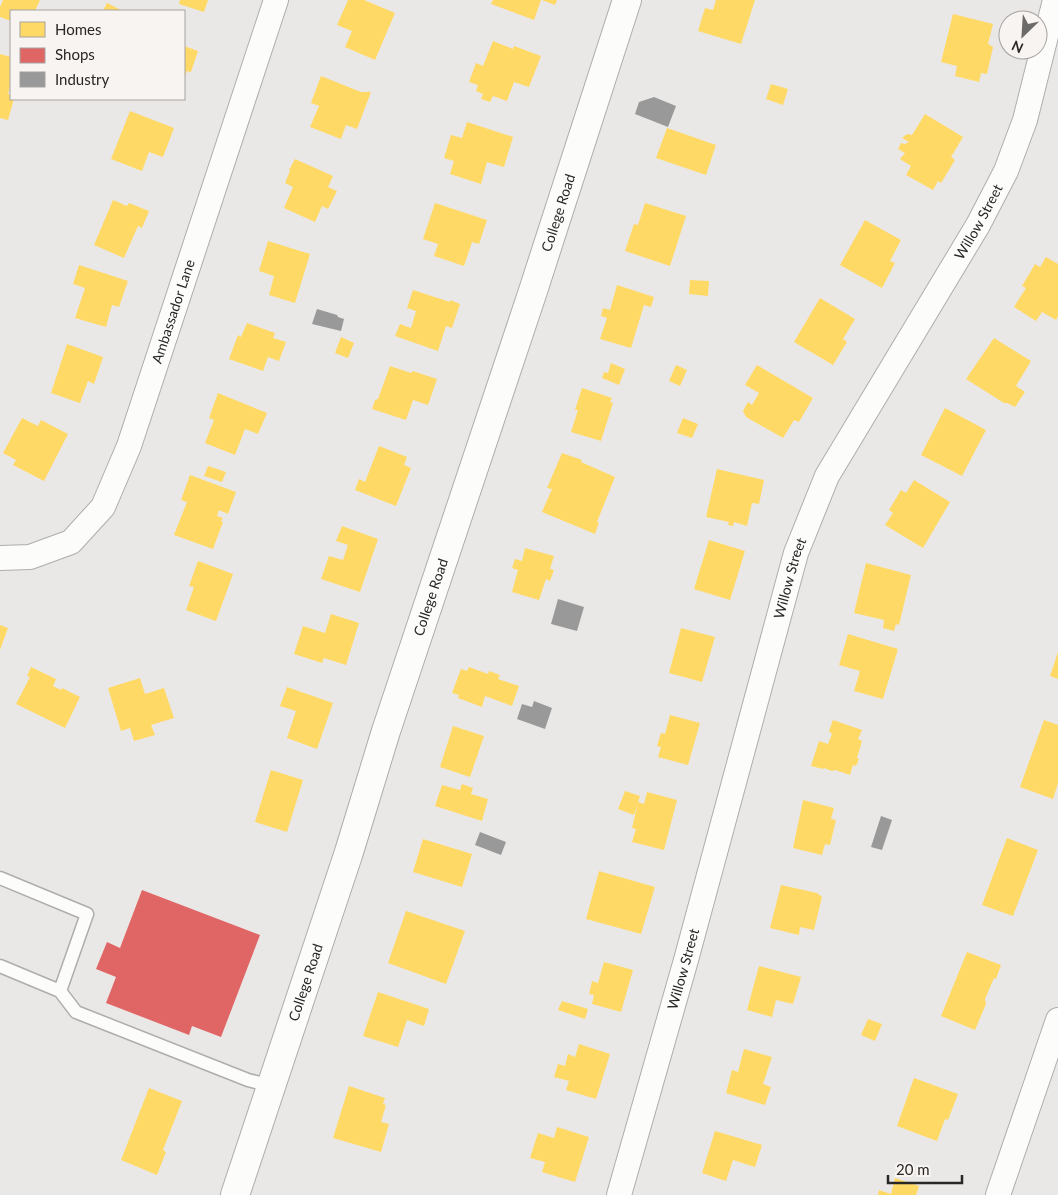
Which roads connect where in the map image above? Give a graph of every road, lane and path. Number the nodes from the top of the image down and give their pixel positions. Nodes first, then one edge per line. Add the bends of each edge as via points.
1 (276, 0) edge
2 (627, 0) edge
3 (1055, 0) edge
4 (0, 558) edge
5 (0, 878) edge
6 (0, 966) edge
7 (60, 990) junction
8 (1058, 1020) edge
9 (271, 1086) junction
10 (1004, 1193) edge
11 (235, 1195) edge
12 (619, 1195) edge

1 - 4 street, Ambassador Lane via 129,446 104,506 71,542 30,557
2 - 9 street, College Road
3 - 12 street, Willow Street via 1025,120 1006,170 978,225 827,476 796,553
5 - 7 lane via 87,914
6 - 7 lane
7 - 9 lane via 76,1012 248,1080
8 - 10 street
9 - 11 street, College Road

